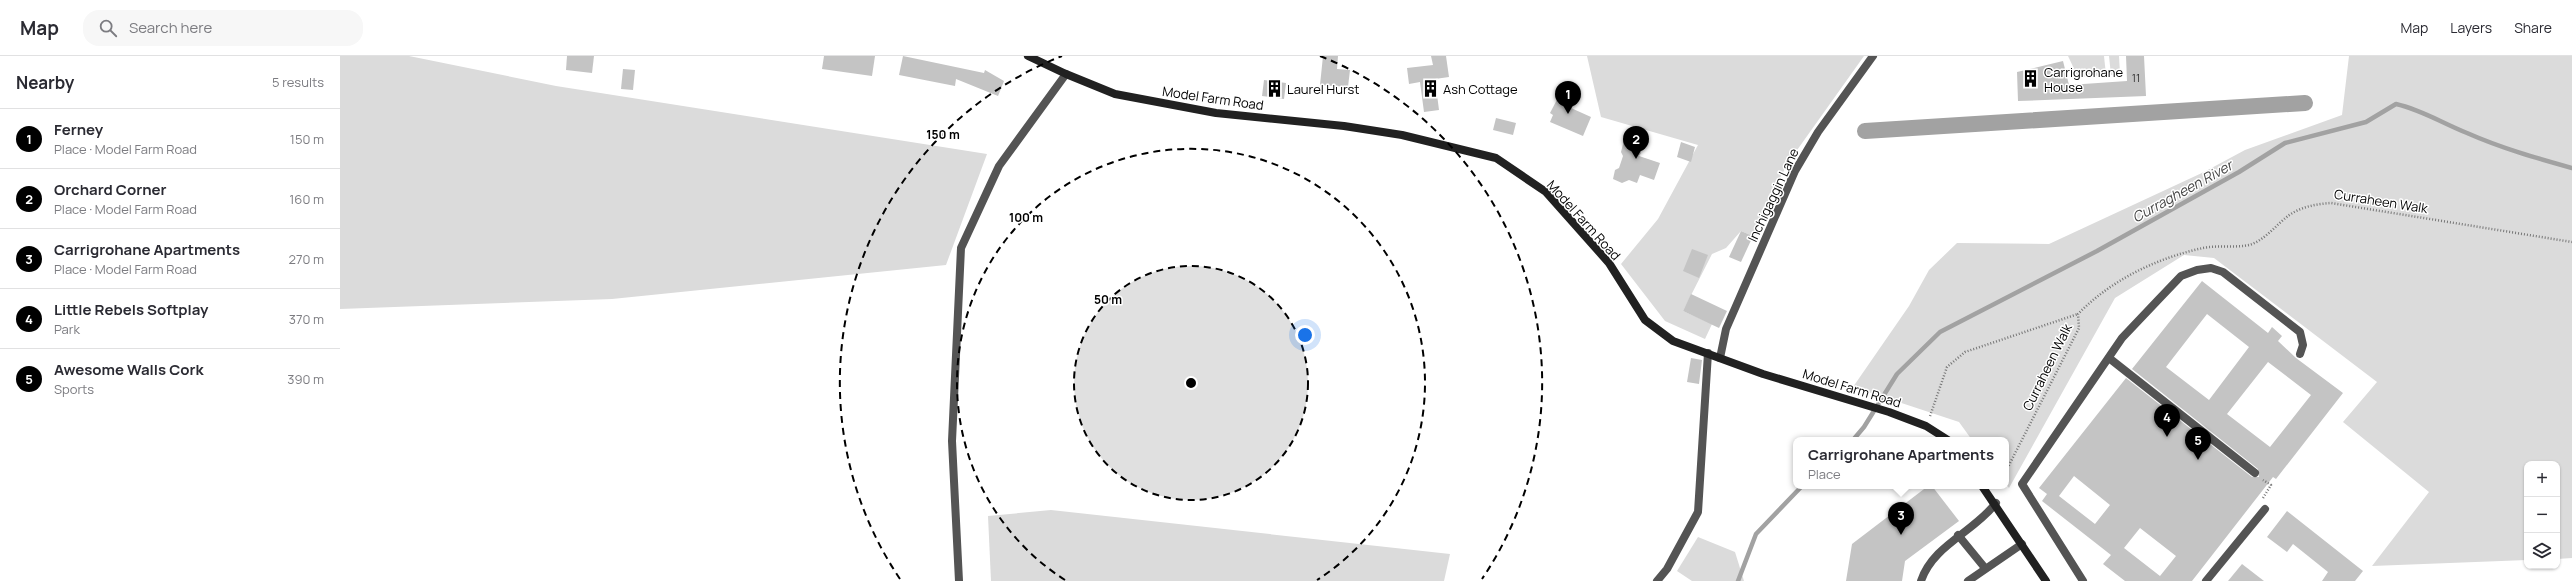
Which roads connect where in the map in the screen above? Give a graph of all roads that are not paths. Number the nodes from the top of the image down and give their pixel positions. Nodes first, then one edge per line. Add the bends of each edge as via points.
1 (1028, 56) edge
2 (1873, 56) edge
3 (1066, 74) junction
4 (1708, 353) junction
5 (2300, 354) dead end
6 (1720, 358) junction
7 (2109, 358) junction
8 (1943, 437) edge
9 (2255, 473) road end
10 (1984, 489) edge
11 (1996, 503) junction
12 (2265, 509) dead end
13 (1958, 535) junction
14 (2022, 544) junction
15 (1985, 568) junction
16 (959, 581) edge
17 (1657, 581) edge
18 (1921, 581) edge
19 (1968, 581) edge
20 (2046, 581) edge
21 (2083, 581) edge
22 (2206, 581) edge

1 - 3 main road, Model Farm Road
2 - 6 street, Inchigaggin Lane via 1818,132 1795,171 1729,323
3 - 4 main road, Model Farm Road via 1115,94 1216,113 1344,126 1402,135 1496,158 1546,192 1609,263 1645,320 1673,341
3 - 16 street via 999,166 961,248 952,441
4 - 6 main road, Model Farm Road
4 - 17 street via 1698,512 1667,569
5 - 7 street via 2303,345 2300,332 2223,272 2211,268 2181,276 2122,338
6 - 8 main road, Model Farm Road via 1763,374 1864,403 1926,426
7 - 9 street
7 - 21 street via 2022,484
10 - 11 main road
11 - 13 street via 1986,517
11 - 14 main road
12 - 22 street
13 - 15 street
13 - 18 street via 1925,568
14 - 15 street
14 - 20 main road
15 - 19 street

